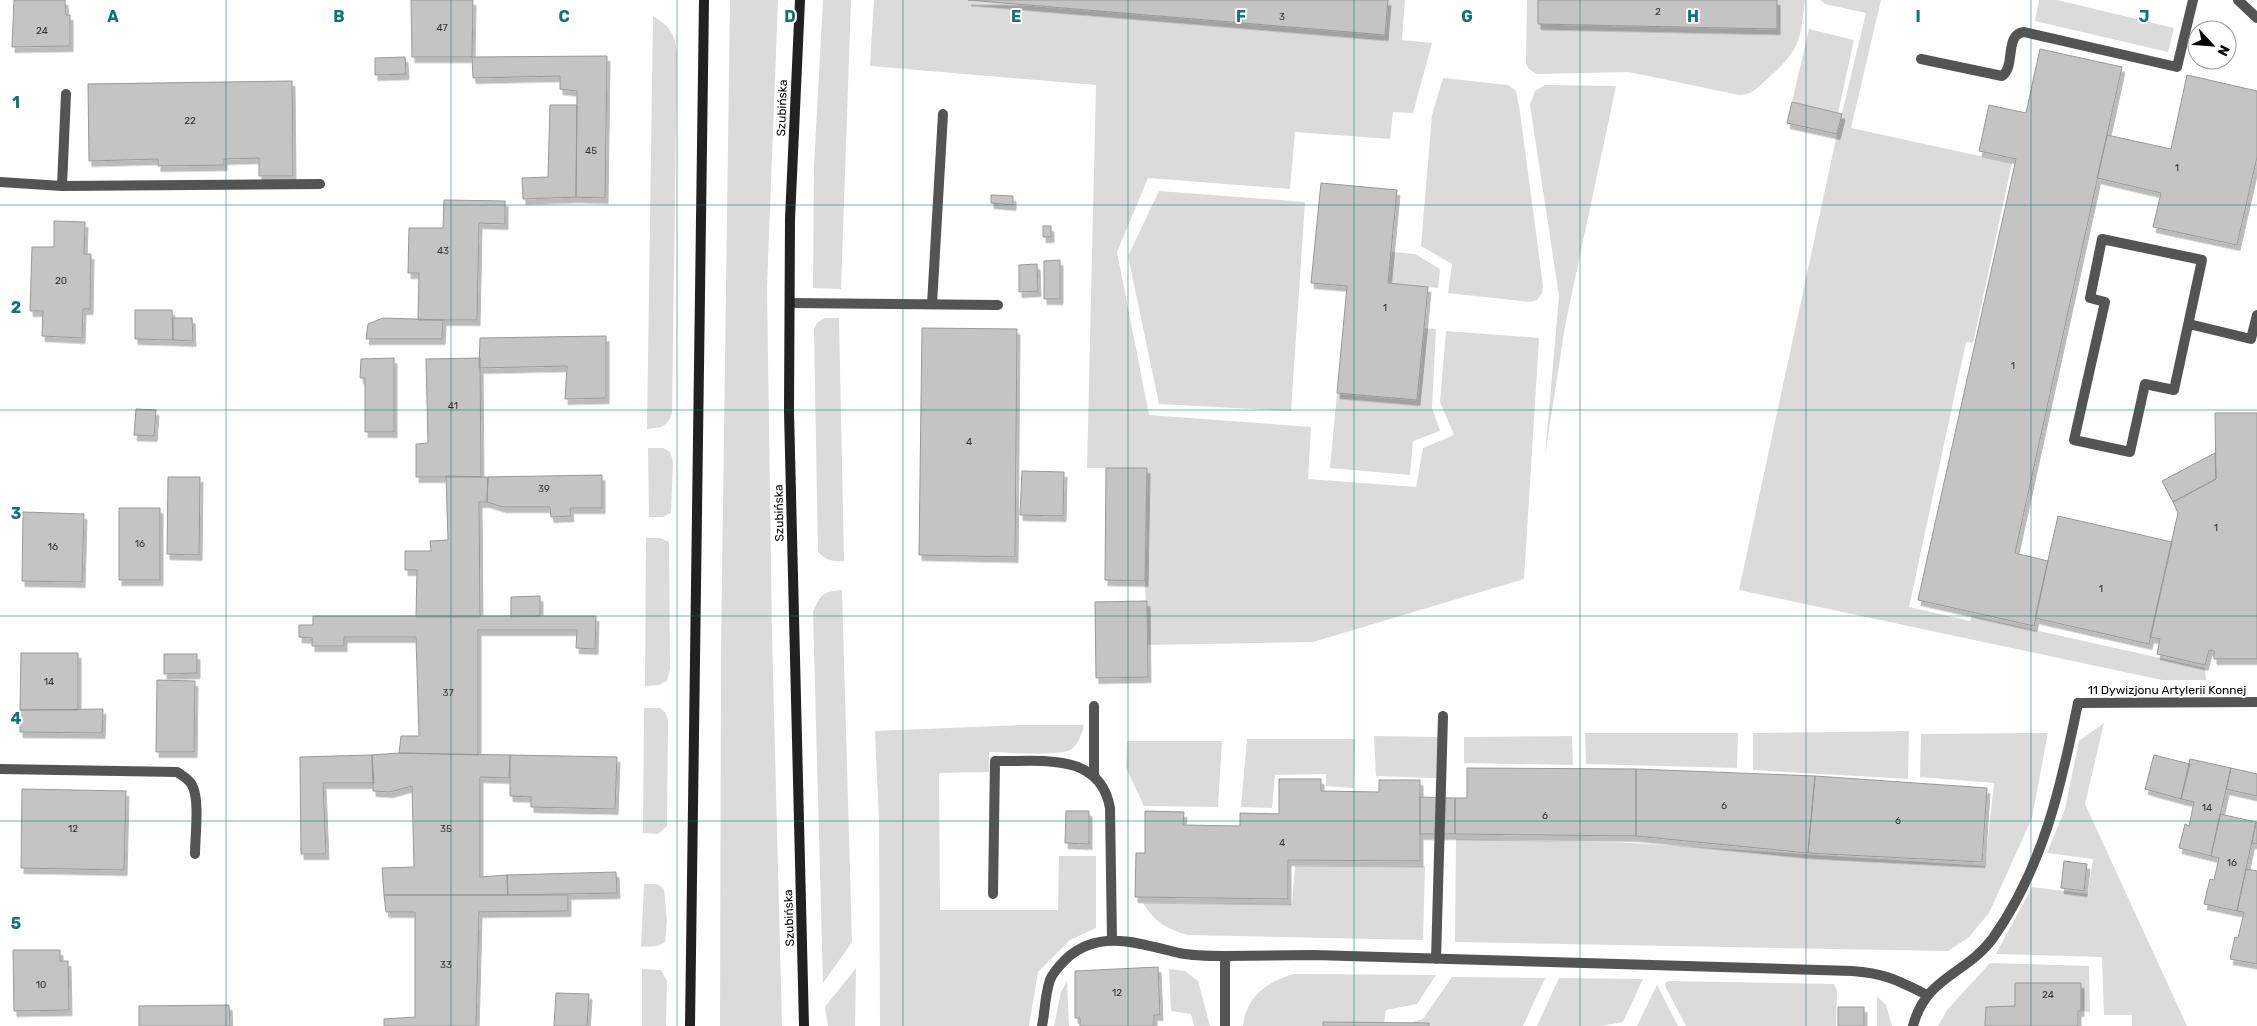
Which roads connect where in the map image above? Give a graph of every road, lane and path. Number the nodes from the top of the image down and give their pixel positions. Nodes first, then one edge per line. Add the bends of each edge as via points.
1 (704, 0) edge
2 (800, 0) edge
3 (2193, 0) edge
4 (2238, 0) edge
5 (2257, 18) edge
6 (1921, 59) dead end
7 (66, 94) dead end
8 (944, 114) dead end
9 (0, 182) edge
10 (320, 184) dead end
11 (62, 186) junction
12 (790, 303) junction
13 (932, 304) junction
14 (998, 305) dead end
15 (2257, 315) edge
16 (2189, 324) junction
17 (2257, 702) edge
18 (1094, 706) dead end
19 (1443, 716) dead end
20 (0, 769) edge
21 (1094, 776) junction
22 (195, 854) dead end
23 (993, 894) dead end
24 (1112, 940) junction
25 (1225, 956) junction
26 (1436, 959) junction
27 (1927, 995) junction
28 (690, 1026) edge
29 (804, 1026) edge
30 (1042, 1026) edge
31 (1225, 1026) edge
32 (1913, 1026) edge

1 - 28 main road
2 - 12 main road, Szubińska via 790,219
3 - 6 street via 2177,67 2024,32 2014,37 2007,71 2002,76
4 - 5 street
7 - 11 street
8 - 13 street
9 - 11 street
10 - 11 street
12 - 13 street
12 - 29 main road, Szubińska via 789,412
13 - 14 street
15 - 16 street via 2252,338
16 - 16 street via 2202,260 2102,239 2090,298 2105,302 2074,440 2130,452 2145,384 2174,390
17 - 27 street, 11 Dywizjonu Artylerii Konnej via 2078,703 2051,819 2023,886 1982,952
18 - 21 street
19 - 26 street
20 - 22 street via 177,772 193,786 196,799
21 - 23 street via 1082,767 1067,763 995,761
21 - 24 street via 1105,788 1110,808
24 - 25 street via 1180,953
24 - 30 street via 1092,943 1073,953 1059,966 1050,980
25 - 26 street
25 - 31 street
26 - 27 street via 1868,972 1888,976
27 - 32 street via 1917,1011

